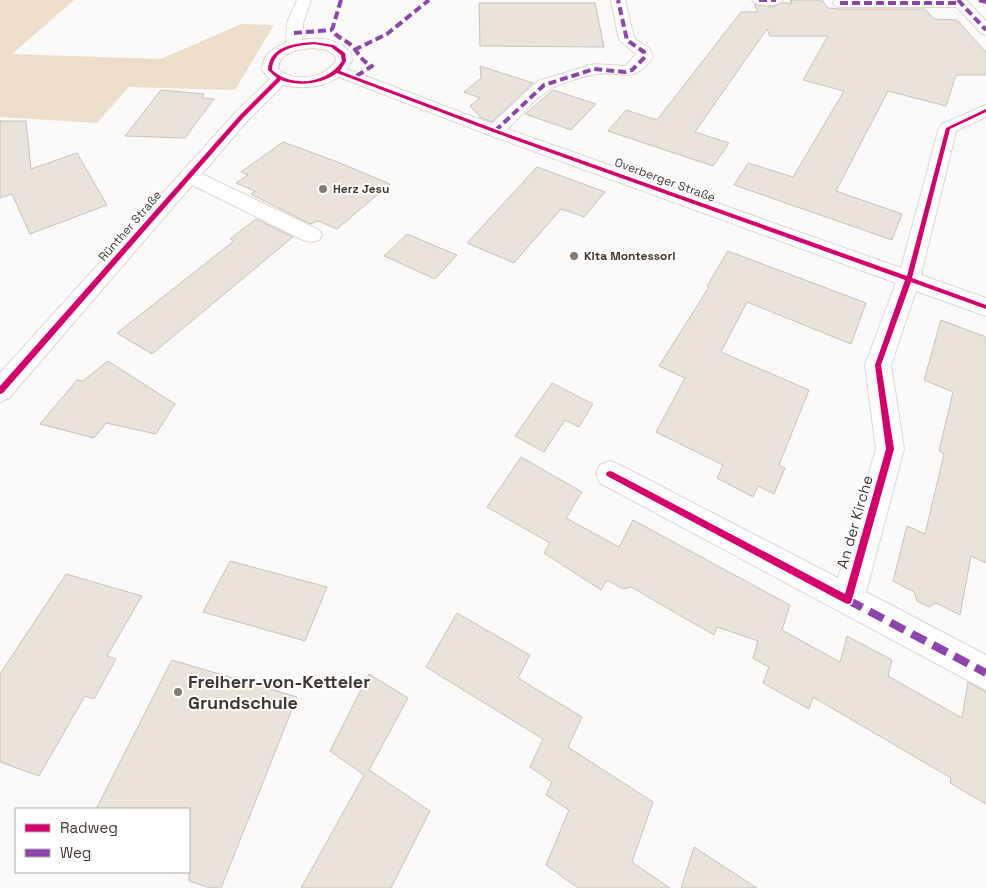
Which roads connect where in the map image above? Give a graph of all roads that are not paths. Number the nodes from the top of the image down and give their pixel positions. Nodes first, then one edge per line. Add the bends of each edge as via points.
1 (304, 0) edge
2 (618, 0) edge
3 (759, 0) edge
4 (776, 0) edge
5 (959, 2) edge
6 (840, 3) dead end
7 (986, 30) edge
8 (294, 46) junction
9 (337, 71) junction
10 (280, 78) junction
11 (986, 110) edge
12 (495, 131) junction
13 (189, 176) junction
14 (311, 234) dead end
15 (909, 280) junction
16 (986, 307) edge
17 (0, 391) edge
18 (610, 474) dead end
19 (848, 600) junction
20 (986, 673) edge

1 - 8 street via 295,23
2 - 12 street via 627,40 644,52 645,57 632,70 625,72 594,69 552,81
3 - 4 street
5 - 6 street
5 - 7 street
8 - 9 street via 314,43 337,48 344,60
8 - 10 street via 278,53 269,63 270,70
9 - 10 street via 310,81
9 - 12 street, Overberger Straße
10 - 13 street, Rünther Straße
11 - 15 street, An der Kirche via 948,128
12 - 15 street, Overberger Straße
13 - 14 street
13 - 17 street, Rünther Straße
15 - 16 street, Overberger Straße
15 - 19 street, An der Kirche via 878,365 890,450
18 - 19 street
19 - 20 street

